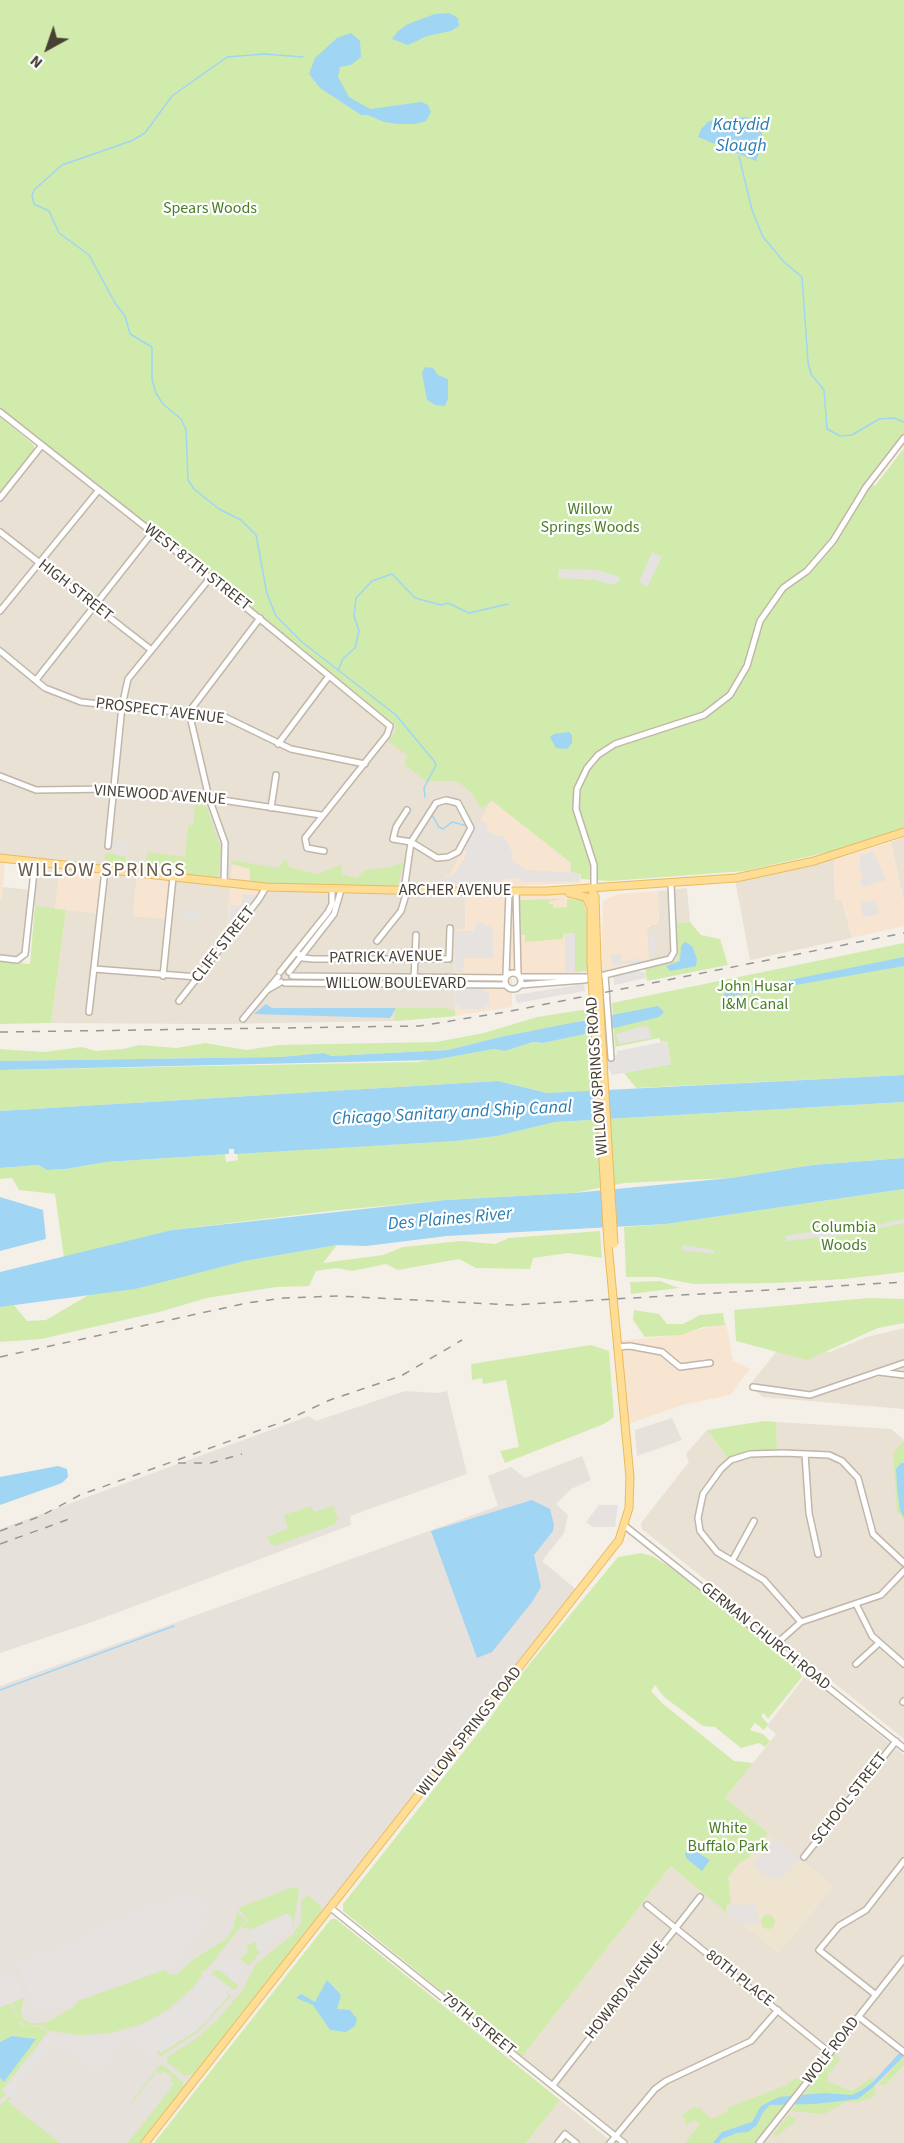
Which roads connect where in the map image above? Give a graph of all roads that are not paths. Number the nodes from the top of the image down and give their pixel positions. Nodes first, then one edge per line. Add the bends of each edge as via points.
1 (0, 412) edge
2 (904, 438) edge
3 (42, 445) junction
4 (98, 491) junction
5 (0, 498) edge
6 (0, 532) edge
7 (152, 533) junction
8 (39, 563) junction
9 (210, 578) junction
10 (95, 608) junction
11 (0, 611) edge
12 (260, 618) junction
13 (150, 650) junction
14 (0, 651) edge
15 (329, 676) junction
16 (36, 680) junction
17 (122, 706) junction
18 (189, 712) junction
19 (278, 744) junction
20 (365, 764) junction
21 (276, 775) dead end
22 (0, 776) edge
23 (113, 789) junction
24 (209, 798) junction
25 (271, 807) junction
26 (407, 810) dead end
27 (321, 815) junction
28 (904, 832) edge
29 (411, 842) junction
30 (108, 846) dead end
31 (324, 851) dead end
32 (0, 858) edge
33 (35, 862) junction
34 (105, 870) junction
35 (173, 877) junction
36 (224, 882) junction
37 (671, 884) junction
38 (266, 887) junction
39 (594, 888) junction
40 (332, 890) junction
41 (340, 890) junction
42 (559, 890) junction
43 (406, 891) junction
44 (513, 892) junction
45 (591, 908) junction
46 (518, 915) junction
47 (507, 916) junction
48 (450, 928) dead end
49 (416, 935) dead end
50 (377, 941) dead end
51 (298, 954) junction
52 (0, 958) edge
53 (415, 958) junction
54 (506, 960) junction
55 (518, 961) junction
56 (594, 962) junction
57 (94, 969) junction
58 (291, 974) junction
59 (605, 975) junction
60 (163, 976) junction
61 (506, 976) junction
62 (519, 976) junction
63 (198, 977) junction
64 (590, 977) junction
65 (281, 979) junction
66 (415, 981) junction
67 (506, 985) junction
68 (520, 985) junction
69 (178, 1001) dead end
70 (89, 1012) dead end
71 (243, 1019) dead end
72 (611, 1058) dead end
73 (617, 1347) junction
74 (710, 1363) dead end
75 (904, 1363) edge
76 (874, 1372) junction
77 (904, 1375) edge
78 (753, 1388) dead end
79 (804, 1454) junction
80 (754, 1521) dead end
81 (625, 1526) junction
82 (818, 1554) dead end
83 (732, 1561) junction
84 (904, 1563) edge
85 (904, 1571) edge
86 (856, 1604) junction
87 (801, 1622) junction
88 (879, 1643) junction
89 (775, 1645) junction
90 (903, 1663) edge
91 (856, 1665) dead end
92 (896, 1741) junction
93 (904, 1748) edge
94 (804, 1857) dead end
95 (904, 1861) edge
96 (700, 1897) dead end
97 (646, 1905) dead end
98 (332, 1909) junction
99 (675, 1929) junction
100 (904, 1959) edge
101 (876, 1995) junction
102 (778, 2010) junction
103 (859, 2017) junction
104 (904, 2052) edge
105 (830, 2053) junction
106 (553, 2085) junction
107 (616, 2137) junction
108 (145, 2143) edge
109 (558, 2143) edge
110 (576, 2143) edge
111 (610, 2143) edge
112 (624, 2143) edge
113 (759, 2143) edge

1 - 3 street, WEST 87TH STREET
2 - 39 street, WILLOW SPRINGS ROAD via 866,487 833,541 807,571 783,588 760,621 747,666 730,695 704,715 615,744 587,768 577,789 576,808 594,866
3 - 4 street, WEST 87TH STREET
3 - 5 street
4 - 7 street, WEST 87TH STREET
4 - 8 street
6 - 8 street, HIGH STREET
7 - 9 street, WEST 87TH STREET
7 - 10 street
8 - 10 street, HIGH STREET
8 - 11 street
9 - 12 street, WEST 87TH STREET
9 - 13 street
10 - 13 street, HIGH STREET
10 - 16 street
12 - 15 street, WEST 87TH STREET
12 - 18 street
13 - 17 street via 128,679
14 - 16 street, PROSPECT AVENUE
15 - 19 street
15 - 20 street, WEST 87TH STREET via 390,728
16 - 17 street, PROSPECT AVENUE via 55,693 81,702
17 - 18 street, PROSPECT AVENUE
17 - 23 street
18 - 19 street, PROSPECT AVENUE via 225,717
18 - 24 street
19 - 20 street, PROSPECT AVENUE
20 - 27 street
21 - 25 street
22 - 23 street, VINEWOOD AVENUE via 46,791
23 - 24 street, VINEWOOD AVENUE
23 - 30 street
24 - 25 street, VINEWOOD AVENUE
24 - 36 street via 225,843
25 - 27 street, VINEWOOD AVENUE
26 - 29 street via 393,837
27 - 31 street via 304,842 310,850
28 - 37 main road, ARCHER AVENUE via 781,868 736,878
29 - 29 street via 440,801 458,803 471,824 463,845 448,858 432,856
29 - 43 street
32 - 33 main road, ARCHER AVENUE
33 - 34 main road, ARCHER AVENUE
33 - 52 street via 25,951 22,958
34 - 35 main road, ARCHER AVENUE
34 - 57 street
35 - 36 main road, ARCHER AVENUE
35 - 60 street
36 - 38 main road, ARCHER AVENUE
37 - 39 main road, ARCHER AVENUE
37 - 59 street via 672,957
38 - 40 main road, ARCHER AVENUE
38 - 63 street, CLIFF STREET
39 - 42 main road, ARCHER AVENUE
39 - 45 main road, WILLOW SPRINGS ROAD
39 - 56 main road, WILLOW SPRINGS ROAD
40 - 41 main road, ARCHER AVENUE
40 - 51 street via 331,908
41 - 43 main road, ARCHER AVENUE
41 - 51 street via 334,914
42 - 44 main road, ARCHER AVENUE
42 - 45 main road via 586,897
43 - 44 main road, ARCHER AVENUE
43 - 50 street via 403,907
44 - 46 street
44 - 47 street
45 - 56 main road, WILLOW SPRINGS ROAD
46 - 47 street
46 - 55 street
47 - 54 street
48 - 53 street, PATRICK AVENUE via 450,959
49 - 53 street
51 - 53 street, PATRICK AVENUE via 313,959
51 - 58 street
51 - 65 street
53 - 66 street
54 - 55 street
54 - 61 street
55 - 62 street
56 - 73 main road, WILLOW SPRINGS ROAD, bridge
57 - 60 street
57 - 70 street
58 - 65 street, WILLOW BOULEVARD
58 - 65 street
58 - 66 street, WILLOW BOULEVARD
59 - 64 street
59 - 72 street
60 - 63 street
61 - 62 street via 513,972
61 - 66 street, WILLOW BOULEVARD
61 - 67 street
62 - 64 street
62 - 68 street
63 - 69 street, CLIFF STREET
64 - 68 street
65 - 66 street, WILLOW BOULEVARD
65 - 71 street
66 - 67 street, WILLOW BOULEVARD
67 - 68 street via 513,989
73 - 74 street via 662,1353 680,1367
73 - 81 main road, WILLOW SPRINGS ROAD via 630,1477
75 - 76 street
76 - 77 street
76 - 78 street via 810,1395
79 - 82 street via 809,1513
79 - 83 street via 738,1457 721,1469 705,1490 698,1509 700,1531 713,1548
79 - 84 street via 829,1455 849,1466 862,1487 873,1534
80 - 83 street
81 - 89 street, GERMAN CHURCH ROAD
81 - 98 main road, WILLOW SPRINGS ROAD via 604,1562
83 - 87 street via 764,1580
85 - 86 street via 885,1592
86 - 87 street
86 - 88 street via 863,1623
87 - 89 street
88 - 90 street
88 - 91 street
89 - 92 street, GERMAN CHURCH ROAD
92 - 93 street, GERMAN CHURCH ROAD
92 - 94 street, SCHOOL STREET
95 - 101 street via 866,1910 844,1922 819,1950
96 - 99 street, HOWARD AVENUE
97 - 99 street, 80TH PLACE
98 - 106 street, 79TH STREET
98 - 108 main road, WILLOW SPRINGS ROAD
99 - 102 street, 80TH PLACE
99 - 106 street, HOWARD AVENUE
100 - 101 street, WOLF ROAD
101 - 103 street, WOLF ROAD
102 - 105 street, 80TH PLACE
102 - 107 street via 751,2041 655,2089
103 - 104 street
103 - 105 street, WOLF ROAD
105 - 113 street, WOLF ROAD
106 - 107 street, 79TH STREET
107 - 111 street
107 - 112 street, 79TH STREET
109 - 110 street via 565,2134

